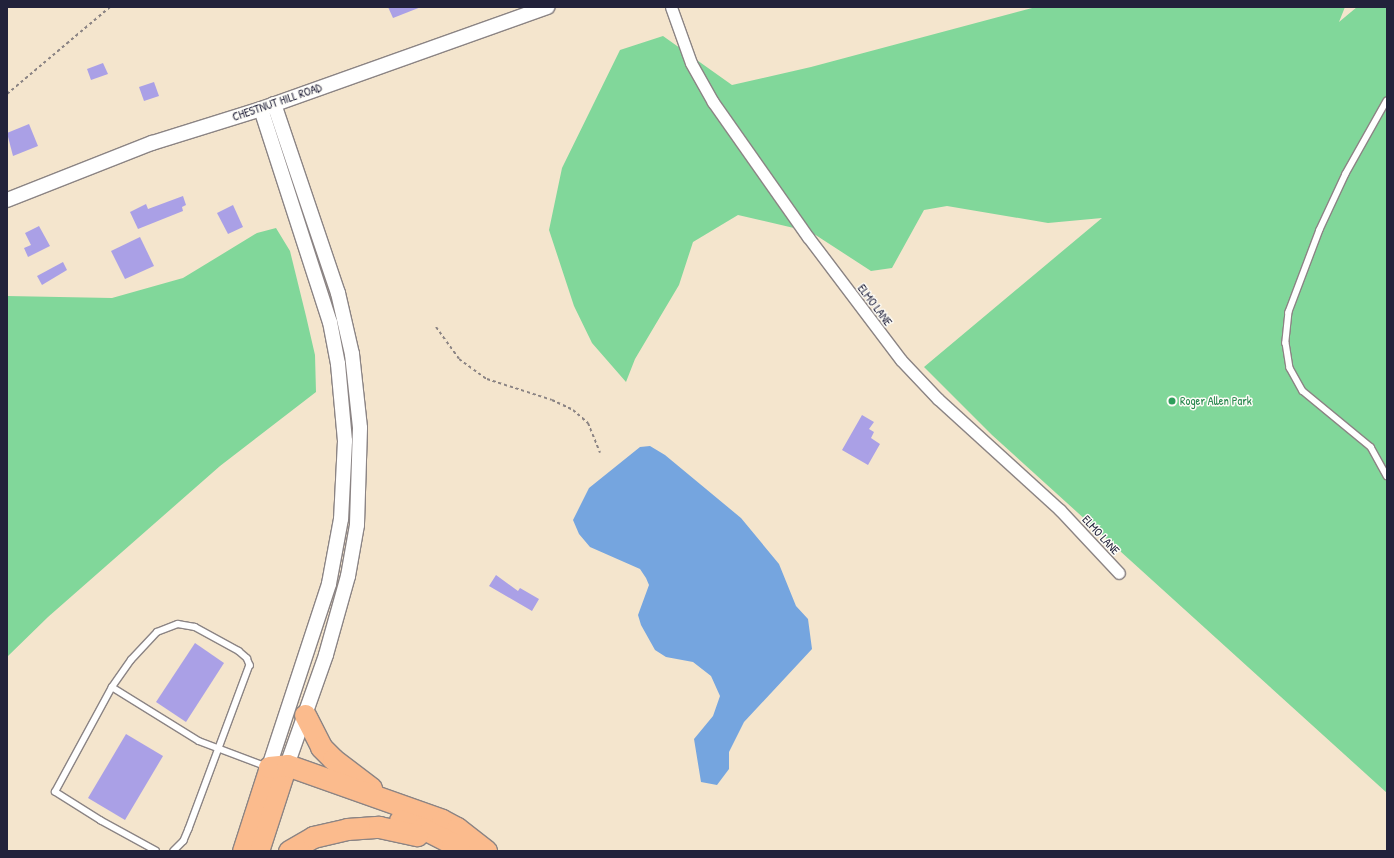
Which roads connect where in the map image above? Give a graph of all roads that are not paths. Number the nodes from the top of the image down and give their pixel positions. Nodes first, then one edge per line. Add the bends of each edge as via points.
1 (547, 7) edge
2 (671, 7) edge
3 (1387, 101) edge
4 (274, 104) junction
5 (261, 109) junction
6 (7, 200) edge
7 (1387, 476) edge
8 (1119, 573) dead end
9 (112, 687) junction
10 (305, 714) junction
11 (218, 749) junction
12 (280, 770) junction
13 (410, 809) junction
14 (156, 851) edge
15 (174, 851) edge
16 (242, 851) edge
17 (259, 851) edge
18 (289, 851) edge
19 (453, 851) edge
20 (460, 851) edge
21 (486, 851) edge

1 - 4 street, CHESTNUT HILL ROAD
2 - 8 street, ELMO LANE via 690,63 713,102 808,237 901,360 944,404 1060,510
3 - 7 lane via 1346,174 1320,230 1289,312 1286,343 1290,368 1303,391 1312,401 1364,440 1379,459
4 - 5 street, CHESTNUT HILL ROAD
4 - 10 street via 338,293 352,354 360,428 358,512 351,564 337,619
5 - 6 street, CHESTNUT HILL ROAD via 152,143
5 - 12 street via 330,322 338,364 344,441 341,519 329,584
9 - 11 lane via 185,734
9 - 11 lane via 130,660 157,632 167,627 178,624 195,627 239,651 250,665
9 - 14 lane via 55,792
10 - 12 street
10 - 13 highway via 314,735 333,759 376,791
11 - 12 lane
11 - 15 lane via 184,841
12 - 13 highway
12 - 16 highway
12 - 17 highway
12 - 20 highway via 422,828 452,843
13 - 21 highway via 457,828
18 - 19 highway via 330,832 373,827 416,835

